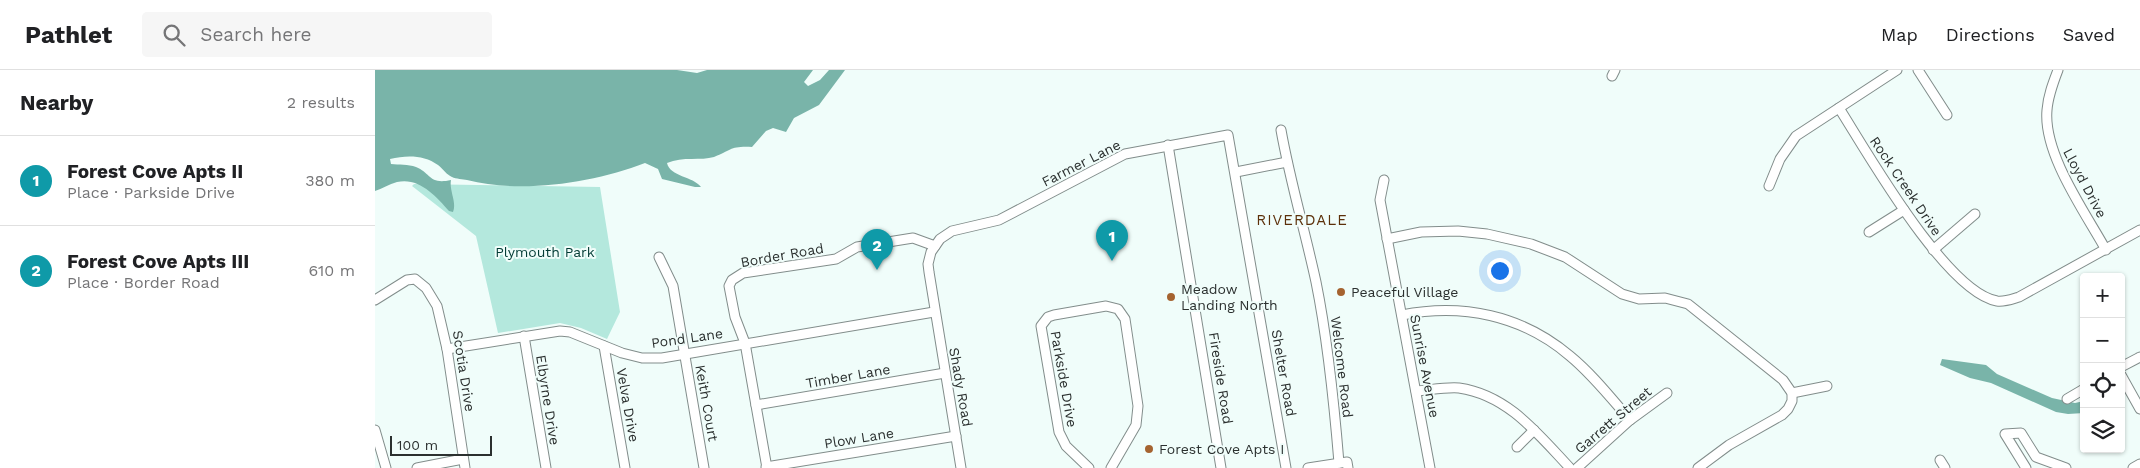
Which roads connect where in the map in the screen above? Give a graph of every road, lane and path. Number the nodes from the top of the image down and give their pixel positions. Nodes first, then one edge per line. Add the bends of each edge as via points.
1 (1897, 70) edge
2 (1918, 70) edge
3 (2058, 70) edge
4 (1839, 108) junction
5 (1947, 115) dead end
6 (1281, 130) dead end
7 (1228, 134) joint
8 (1168, 145) junction
9 (1287, 162) junction
10 (1236, 172) junction
11 (1384, 180) dead end
12 (1769, 186) dead end
13 (1904, 210) junction
14 (1975, 214) dead end
15 (2140, 230) edge
16 (1869, 232) dead end
17 (1387, 239) junction
18 (935, 246) junction
19 (1933, 250) junction
20 (2106, 250) junction
21 (659, 257) dead end
22 (375, 300) edge
23 (934, 312) junction
24 (1401, 315) junction
25 (524, 336) junction
26 (745, 343) junction
27 (604, 346) junction
28 (447, 350) junction
29 (685, 354) junction
30 (2140, 357) edge
31 (2125, 365) edge
32 (945, 373) junction
33 (2125, 382) edge
34 (1827, 386) dead end
35 (1417, 391) junction
36 (2080, 391) edge
37 (1667, 393) dead end
38 (1792, 393) junction
39 (2067, 399) dead end
40 (756, 405) junction
41 (2140, 409) edge
42 (1630, 420) junction
43 (375, 430) edge
44 (1534, 430) junction
45 (956, 436) junction
46 (1517, 447) dead end
47 (1339, 462) junction
48 (464, 463) edge
49 (2140, 464) edge
50 (766, 467) edge
51 (386, 468) edge
52 (417, 468) edge
53 (546, 468) edge
54 (625, 468) edge
55 (704, 468) edge
56 (961, 468) edge
57 (1089, 468) edge
58 (1111, 468) edge
59 (1221, 468) edge
60 (1286, 468) edge
61 (1308, 468) edge
62 (1349, 468) edge
63 (1430, 468) edge
64 (1570, 468) edge
65 (1577, 468) edge
66 (1698, 468) edge
67 (2026, 468) edge
68 (2067, 468) edge
69 (2133, 468) edge

1 - 4 street
2 - 5 street
3 - 20 street, Lloyd Drive via 2049,93 2047,112 2051,149
4 - 12 street via 1796,136 1780,158
4 - 13 street, Rock Creek Drive
6 - 9 street, Welcome Road
7 - 8 street, Farmer Lane
7 - 10 street, Shelter Road
8 - 18 street, Farmer Lane via 1125,154 999,220 952,231 939,239
8 - 59 street, Fireside Road
9 - 10 street
9 - 47 street, Welcome Road via 1327,340
10 - 60 street, Shelter Road
11 - 17 street, Sunrise Avenue via 1380,200
13 - 16 street
13 - 19 street, Rock Creek Drive
14 - 19 street
15 - 20 street, Rock Creek Drive
17 - 24 street, Sunrise Avenue
17 - 38 street via 1421,232 1458,230 1515,239 1547,249 1622,294 1688,304 1783,380
18 - 23 street, Shady Road via 928,264
18 - 26 street, Border Road via 913,238 857,247 837,259 737,275 729,286 735,317
19 - 20 street, Rock Creek Drive via 1970,286 1997,301 2019,297
21 - 29 street, Keith Court via 673,286
22 - 28 street, Scotia Drive via 407,280 422,284 440,314
23 - 26 street, Pond Lane
23 - 32 street, Shady Road
24 - 35 street, Sunrise Avenue
24 - 42 street via 1436,310 1472,311 1524,326 1570,356
25 - 27 street, Pond Lane via 570,332
25 - 28 street, Pond Lane
25 - 53 street, Elbyrne Drive
26 - 29 street, Pond Lane
26 - 40 street, Border Road
27 - 29 street, Pond Lane via 642,358
27 - 54 street, Velva Drive
28 - 48 street, Scotia Drive
29 - 55 street, Keith Court
30 - 31 street
32 - 40 street, Timber Lane
32 - 45 street, Shady Road
33 - 41 street
34 - 38 street
35 - 44 street via 1458,388 1486,396 1509,408
35 - 63 street, Sunrise Avenue
36 - 39 street
37 - 42 street, Garrett Street
38 - 66 street via 1792,401 1782,415
40 - 50 street, Border Road
42 - 65 street, Garrett Street
43 - 51 street
44 - 46 street
44 - 64 street
45 - 50 street, Plow Lane
45 - 56 street, Shady Road
47 - 61 street
47 - 62 street via 1347,462
48 - 52 street
49 - 69 street
57 - 58 street, Parkside Drive via 1065,446 1059,432 1041,326 1054,314 1106,306 1118,309 1125,319 1138,406 1136,425
67 - 68 street via 2005,434 2021,433 2036,457

